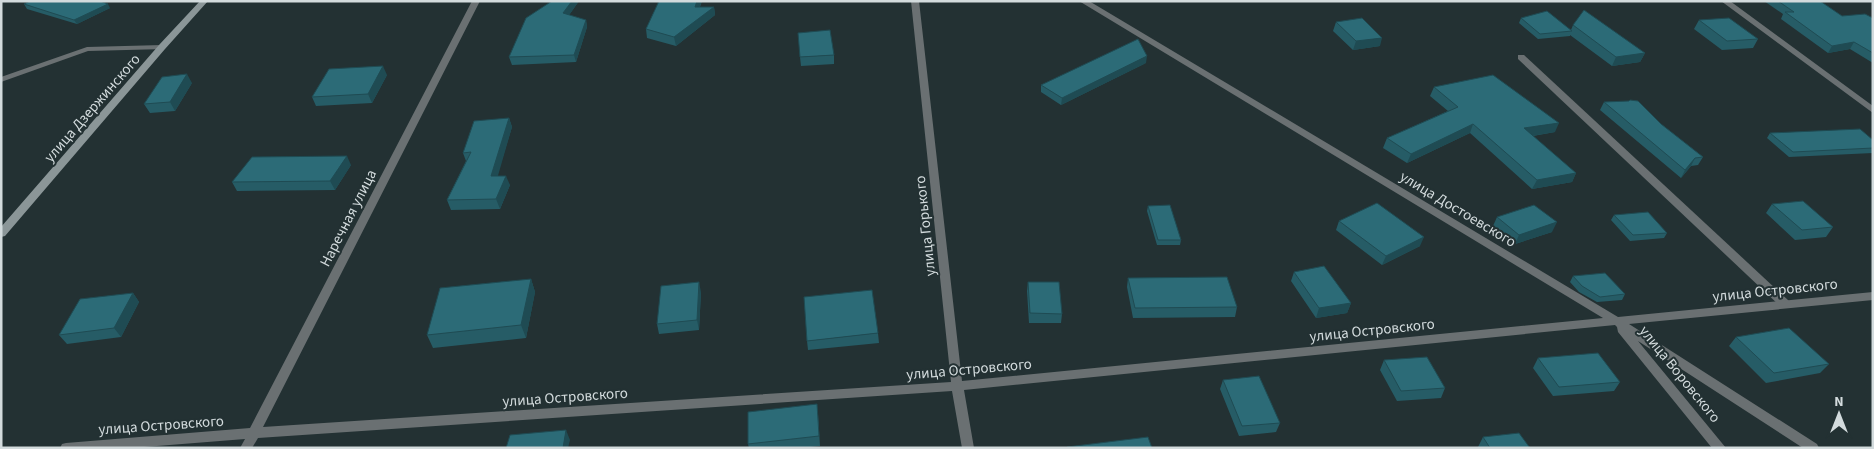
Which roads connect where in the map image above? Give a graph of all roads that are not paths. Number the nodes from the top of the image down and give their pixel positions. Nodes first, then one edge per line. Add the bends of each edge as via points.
1 (204, 1) edge
2 (476, 1) edge
3 (914, 1) edge
4 (1083, 1) edge
5 (1725, 1) edge
6 (162, 47) junction
7 (1521, 58) dead end
8 (1, 80) edge
9 (1873, 110) edge
10 (1, 234) edge
11 (1873, 296) edge
12 (1785, 304) junction
13 (1616, 321) junction
14 (957, 386) junction
15 (253, 433) junction
16 (66, 448) edge
17 (246, 448) edge
18 (968, 448) edge
19 (1720, 448) edge
20 (1813, 448) edge

1 - 6 street, улица Дзержинского
2 - 15 street, Наречная улица
3 - 14 street, улица Горького
4 - 13 street, улица Достоевского
5 - 9 street
6 - 8 street via 87,49
6 - 10 street, улица Дзержинского
7 - 12 street
11 - 12 street, улица Островского
12 - 13 street, улица Островского
13 - 14 street, улица Островского
13 - 19 street, улица Воровского
13 - 20 street, улица Достоевского
14 - 15 street, улица Островского
14 - 18 street, улица Горького
15 - 16 street, улица Островского
15 - 17 street, Наречная улица

